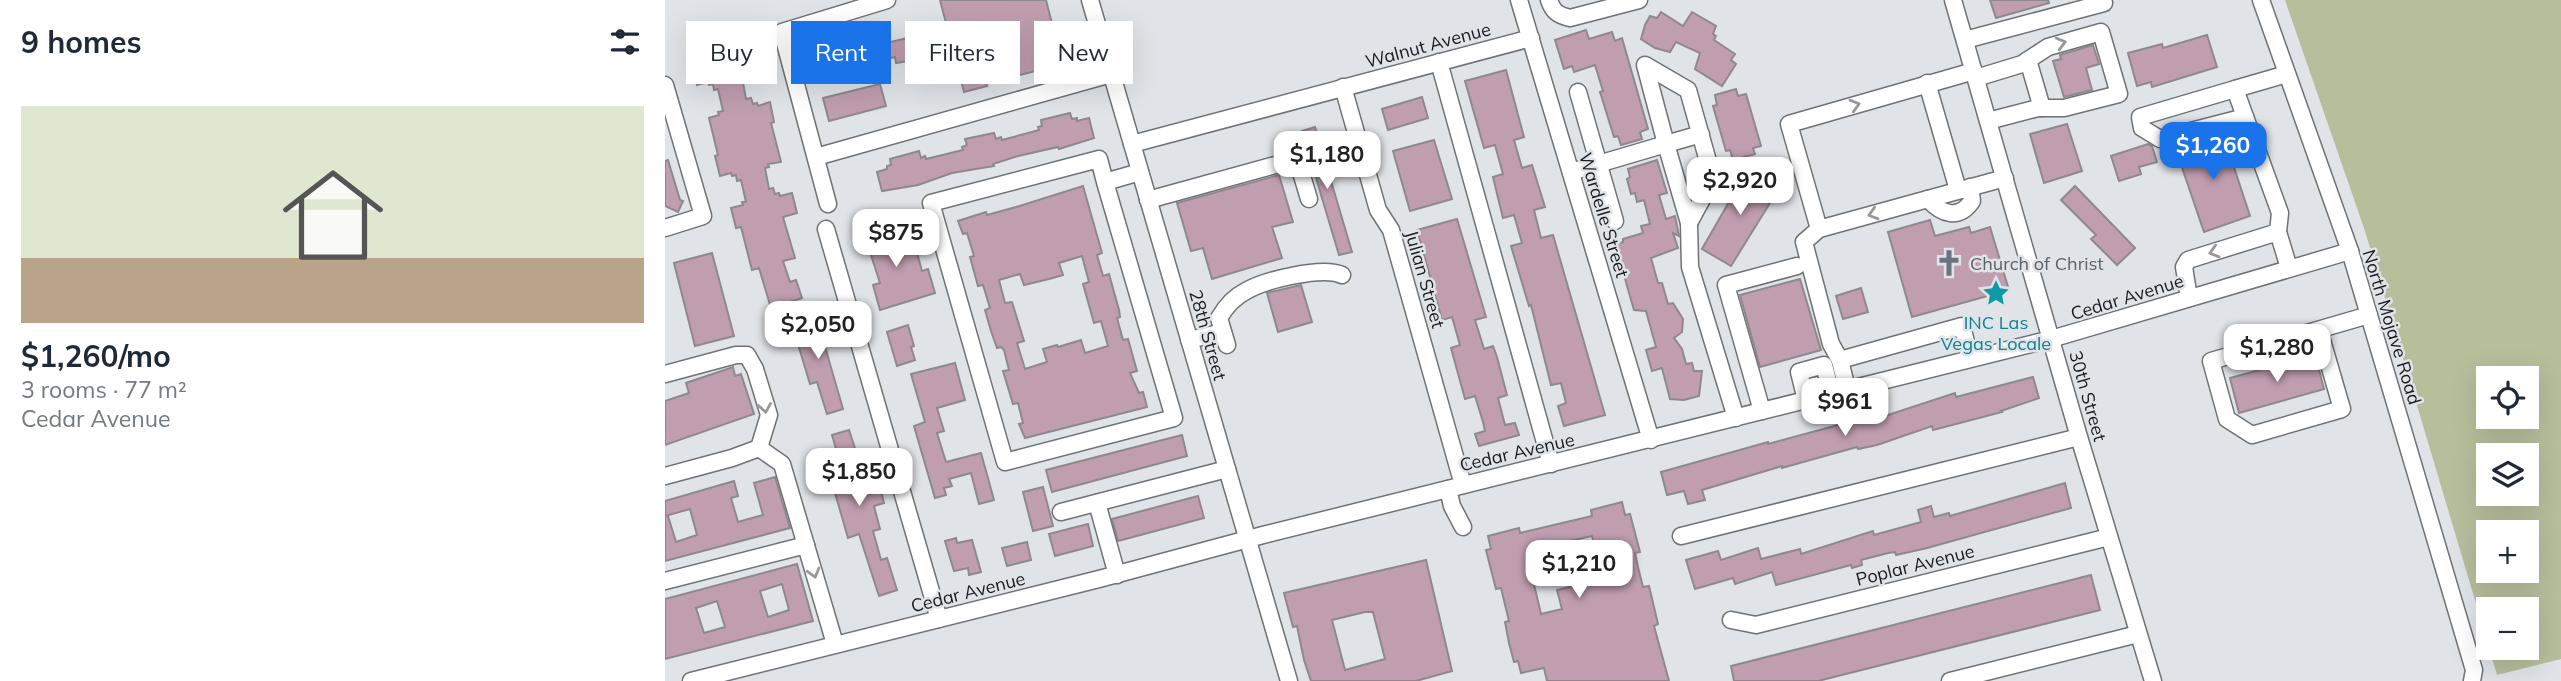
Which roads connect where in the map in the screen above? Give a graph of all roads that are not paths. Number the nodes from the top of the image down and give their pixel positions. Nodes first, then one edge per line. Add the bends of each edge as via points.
1 (887, 0) edge
2 (1090, 0) edge
3 (1519, 0) edge
4 (1549, 0) edge
5 (1639, 0) edge
6 (1954, 0) edge
7 (2261, 0) edge
8 (2103, 3) dead end
9 (1096, 21) edge
10 (1531, 38) junction
11 (1965, 40) junction
12 (2028, 60) junction
13 (1439, 62) junction
14 (2287, 74) junction
15 (1975, 75) junction
16 (1927, 83) junction
17 (1079, 84) edge
18 (1114, 84) edge
19 (665, 85) edge
20 (1343, 88) junction
21 (2235, 89) junction
22 (1578, 92) dead end
23 (2042, 108) junction
24 (2245, 117) junction
25 (1989, 121) junction
26 (1700, 134) junction
27 (1132, 144) junction
28 (1666, 144) junction
29 (816, 157) junction
30 (1598, 163) junction
31 (1140, 172) junction
32 (1571, 172) junction
33 (2005, 178) junction
34 (1105, 182) junction
35 (1964, 189) junction
36 (1309, 199) dead end
37 (1148, 200) junction
38 (828, 204) dead end
39 (1615, 221) dead end
40 (1689, 223) junction
41 (665, 228) edge
42 (826, 229) dead end
43 (1819, 229) junction
44 (2278, 232) junction
45 (2350, 251) junction
46 (1797, 266) dead end
47 (2289, 268) junction
48 (1342, 275) dead end
49 (2189, 298) junction
50 (2369, 315) junction
51 (2319, 330) junction
52 (2051, 339) junction
53 (1189, 340) junction
54 (1970, 358) junction
55 (1840, 360) junction
56 (665, 373) edge
57 (1839, 391) junction
58 (1806, 400) junction
59 (1762, 411) junction
60 (1736, 418) junction
61 (2079, 437) junction
62 (1651, 440) junction
63 (759, 448) junction
64 (1551, 464) junction
65 (1227, 469) junction
66 (665, 476) edge
67 (1455, 487) junction
68 (1097, 503) junction
69 (1061, 512) dead end
70 (1463, 527) dead end
71 (1681, 536) dead end
72 (2109, 537) junction
73 (1247, 539) junction
74 (806, 545) junction
75 (1117, 575) junction
76 (665, 581) edge
77 (939, 619) junction
78 (1731, 620) dead end
79 (2138, 634) junction
80 (835, 644) junction
81 (2477, 677) edge
82 (691, 681) edge
83 (1289, 681) edge
84 (1950, 681) edge
85 (2153, 681) edge

1 - 29 street via 782,32
2 - 9 street, 28th Street
3 - 10 street, Wardelle Street
4 - 5 street via 1552,9 1570,18
6 - 11 street, 30th Street
7 - 14 street, North Mojave Road
8 - 11 street
10 - 13 street, Walnut Avenue
10 - 32 street, Wardelle Street
11 - 15 street, 30th Street
12 - 15 street
12 - 23 street
12 -> 23 street via 2048,47 2101,32 2119,94 2064,108
13 - 20 street, Walnut Avenue
13 - 64 street
14 - 21 street
14 - 45 street, North Mojave Road
15 - 16 street
15 - 25 street, 30th Street
16 - 35 street
43 -> 16 street via 1789,124
17 - 29 street
18 - 27 street, 28th Street
19 - 41 street via 703,216
20 - 27 street, Walnut Avenue
20 - 67 street, Julian Street via 1378,209 1391,230
21 - 24 street
21 - 24 street via 2140,117 2143,128 2160,139
22 - 30 street
23 - 25 street
24 - 44 street via 2280,213
25 - 33 street, 30th Street
26 - 28 street
26 - 28 street via 1688,90 1645,65
26 - 40 street via 1713,179
27 - 31 street, 28th Street
28 - 30 street
28 - 40 street
29 - 38 street
30 - 32 street
30 - 39 street
31 - 34 street
31 - 37 street, 28th Street
32 - 62 street, Wardelle Street
33 - 35 street
33 - 52 street, 30th Street
34 - 34 street via 1099,159 931,203 1005,462 1174,418
35 -> 43 street via 1972,201 1956,214 1946,213 1928,199
36 - 37 street via 1297,159
37 - 53 street, 28th Street
40 - 60 street via 1690,267
42 - 77 street
43 - 55 street via 1804,242 1831,344
44 - 47 street
44 -> 49 street via 2188,260 2184,267
45 - 47 street, Cedar Avenue
45 - 50 street, North Mojave Road
46 - 59 street via 1726,285
47 - 49 street, Cedar Avenue
48 - 53 street via 1327,271 1300,275 1248,290 1219,318 1225,338
49 - 52 street, Cedar Avenue
50 - 51 street
50 - 81 street, North Mojave Road
51 - 51 street via 2211,361 2227,419 2252,435 2342,409
52 - 54 street, Cedar Avenue
52 - 61 street, 30th Street
53 - 65 street, 28th Street
54 - 55 street via 1962,326
54 - 57 street, Cedar Avenue
55 - 57 street
56 -> 63 street via 747,355 769,415
57 - 58 street, Cedar Avenue
57 - 58 street via 1824,365 1799,372
58 - 59 street, Cedar Avenue
59 - 60 street, Cedar Avenue
60 - 62 street, Cedar Avenue
61 - 71 street
61 - 72 street, 30th Street
62 - 64 street, Cedar Avenue
63 - 66 street
63 - 74 street via 782,464
64 - 67 street, Cedar Avenue
65 - 68 street
65 - 73 street, 28th Street
67 - 70 street, Julian Street via 1452,506
67 - 73 street, Cedar Avenue
68 - 69 street
68 - 75 street
72 - 78 street, Poplar Avenue via 1756,625
72 - 79 street, 30th Street
73 - 75 street, Cedar Avenue
73 - 83 street, 28th Street
74 - 76 street
74 -> 80 street
75 - 77 street, Cedar Avenue
77 - 80 street, Cedar Avenue
79 - 84 street
79 - 85 street, 30th Street
80 - 82 street, Cedar Avenue

